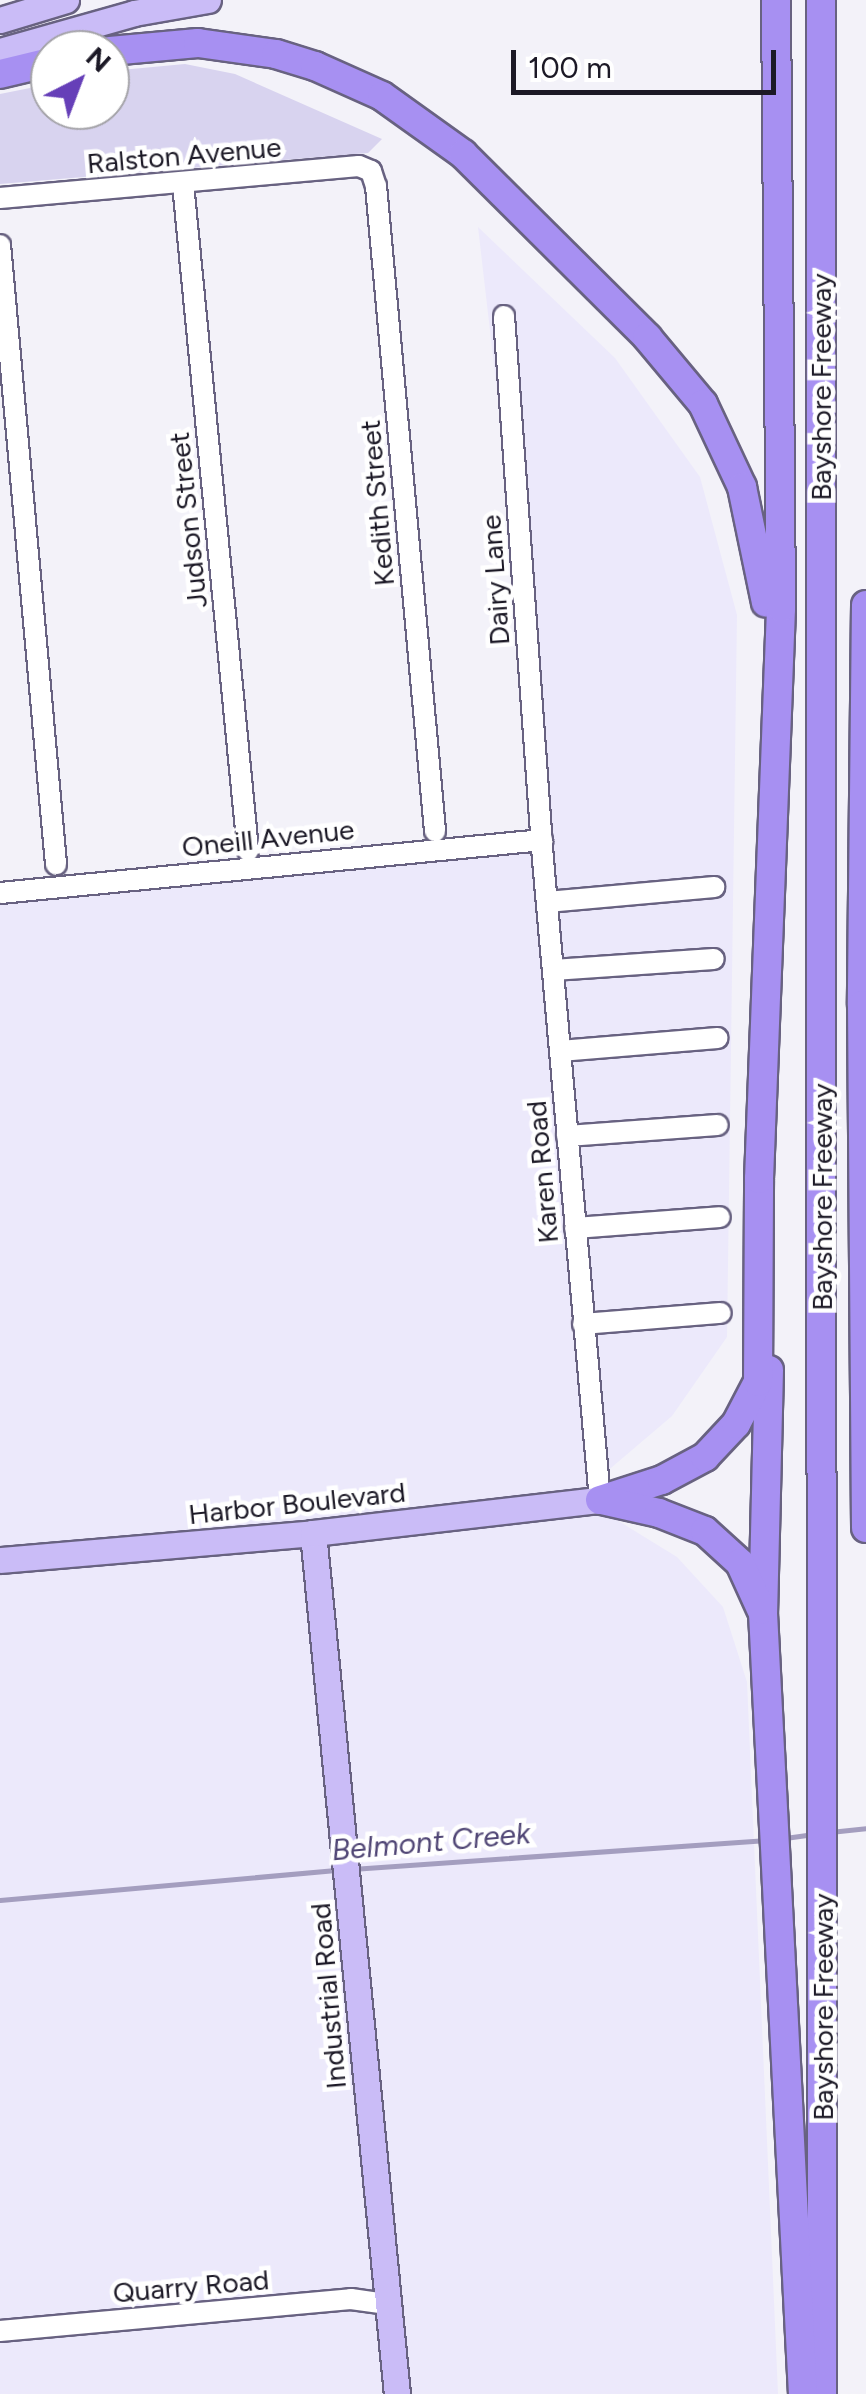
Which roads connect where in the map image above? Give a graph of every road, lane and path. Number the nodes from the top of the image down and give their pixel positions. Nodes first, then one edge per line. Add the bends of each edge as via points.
1 (66, 0) edge
2 (208, 0) edge
3 (776, 0) edge
4 (821, 0) edge
5 (0, 20) edge
6 (130, 49) edge
7 (0, 51) edge
8 (30, 67) edge
9 (0, 74) edge
10 (371, 171) joint
11 (183, 184) junction
12 (0, 198) edge
13 (0, 245) edge
14 (504, 316) dead end
15 (866, 605) edge
16 (776, 678) junction
17 (434, 831) dead end
18 (542, 840) junction
19 (248, 851) dead end
20 (56, 864) dead end
21 (714, 887) dead end
22 (0, 893) edge
23 (547, 902) junction
24 (714, 958) dead end
25 (553, 970) junction
26 (864, 1000) edge
27 (717, 1038) dead end
28 (560, 1051) junction
29 (718, 1125) dead end
30 (567, 1136) junction
31 (759, 1179) junction
32 (720, 1217) dead end
33 (574, 1228) junction
34 (722, 1313) dead end
35 (583, 1324) junction
36 (600, 1500) junction
37 (866, 1528) edge
38 (313, 1533) junction
39 (0, 1560) edge
40 (763, 1613) junction
41 (386, 2304) junction
42 (0, 2331) edge
43 (397, 2394) edge
44 (803, 2394) edge
45 (822, 2394) edge

1 - 5 main road
2 - 7 main road
3 - 16 highway
4 - 45 highway, Bayshore Freeway
6 - 16 highway via 198,44 315,66 411,114 476,166 647,337 703,404 751,517
8 - 9 highway
10 - 11 street, Ralston Avenue via 359,166
10 - 17 street, Kedith Street
11 - 12 street, Ralston Avenue
11 - 19 street, Judson Street
13 - 20 street
14 - 18 street, Dairy Lane
15 - 26 highway, Bayshore Freeway
16 - 31 highway
18 - 22 street, Oneill Avenue
18 - 23 street, Karen Road
21 - 23 street
23 - 25 street, Karen Road
24 - 25 street
25 - 28 street, Karen Road
26 - 37 highway, Bayshore Freeway
27 - 28 street
28 - 30 street, Karen Road
29 - 30 street
30 - 33 street, Karen Road
31 - 36 highway via 760,1360 749,1403 705,1458
31 - 40 highway via 770,1285
32 - 33 street
33 - 35 street, Karen Road
34 - 35 street
35 - 36 street, Karen Road
36 - 38 main road, Harbor Boulevard
36 - 40 highway via 705,1530 740,1563
38 - 39 main road, Harbor Boulevard
38 - 41 main road, Industrial Road
40 - 44 highway
41 - 42 street, Quarry Road via 352,2298
41 - 43 main road, Industrial Road

